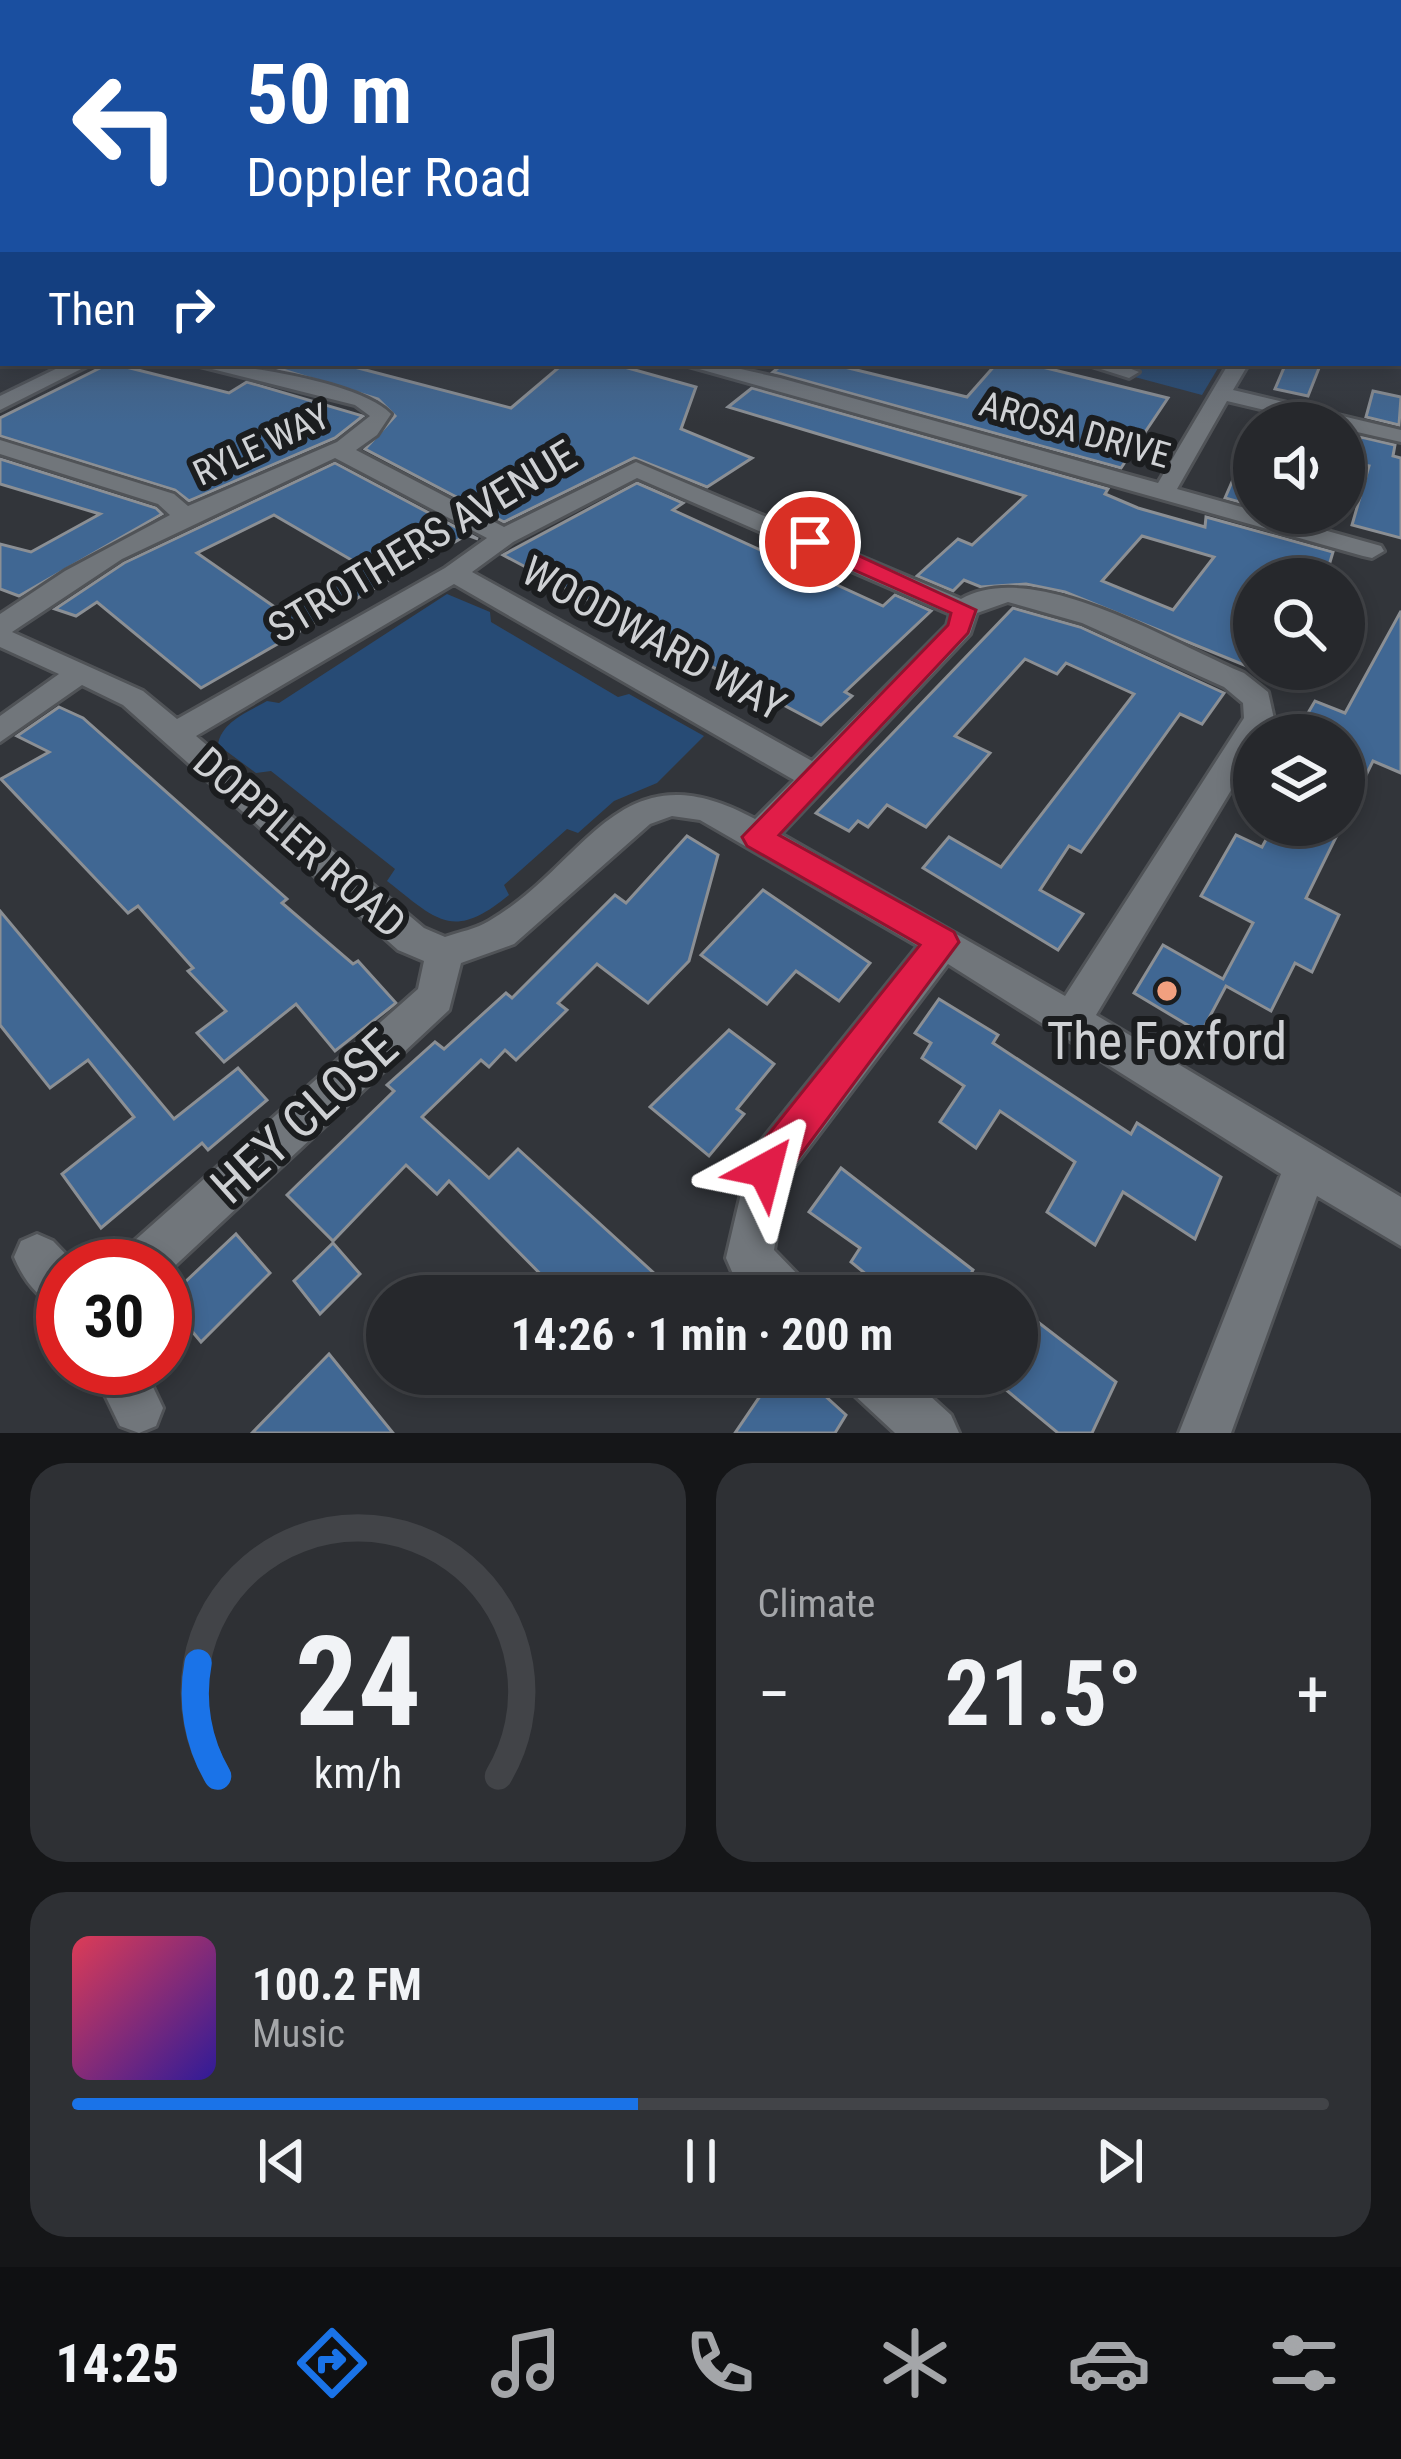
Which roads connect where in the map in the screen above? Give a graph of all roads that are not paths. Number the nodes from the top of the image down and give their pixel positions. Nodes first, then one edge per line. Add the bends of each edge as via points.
1 (77, 366) edge
2 (210, 366) edge
3 (701, 366) edge
4 (1104, 366) edge
5 (1237, 366) edge
6 (1129, 372) dead end
7 (1223, 394) junction
8 (0, 404) edge
9 (1401, 436) edge
10 (0, 447) edge
11 (337, 452) junction
12 (1164, 492) junction
13 (187, 518) junction
14 (505, 537) junction
15 (1372, 551) dead end
16 (454, 573) junction
17 (964, 610) junction
18 (0, 627) edge
19 (0, 637) edge
20 (78, 674) junction
21 (0, 731) edge
22 (175, 734) junction
23 (813, 776) junction
24 (758, 837) junction
25 (943, 942) junction
26 (444, 952) junction
27 (1071, 1020) junction
28 (1306, 1166) junction
29 (1401, 1223) edge
30 (170, 1239) edge
31 (765, 1275) edge
32 (892, 1395) edge
33 (933, 1433) edge
34 (1205, 1433) edge

1 - 8 street
2 - 11 street, RYLE WAY via 374,407 381,414 374,428
3 - 12 street, AROSA DRIVE
4 - 6 street
5 - 7 street
7 - 9 street
7 - 12 street
10 - 13 street via 166,499
11 - 13 street, RYLE WAY
11 - 14 street
12 - 15 street, AROSA DRIVE
13 - 18 street, RYLE WAY via 52,587
14 - 16 street, STROTHERS AVENUE
14 - 17 street, STROTHERS AVENUE via 636,469
16 - 22 street, STROTHERS AVENUE
16 - 23 street, WOODWARD WAY
17 - 23 street via 960,628
17 - 27 street via 996,594 1045,601 1234,680 1258,699 1259,719
19 - 20 street, DOPPLER ROAD via 47,652
20 - 21 street
20 - 22 street, DOPPLER ROAD via 133,698
22 - 26 street, DOPPLER ROAD via 411,939
23 - 24 street
24 - 25 street, DOPPLER ROAD
24 - 26 street, DOPPLER ROAD via 707,808 672,804 638,815 501,933
25 - 27 street, DOPPLER ROAD
25 - 31 street via 765,1170 749,1258
26 - 30 street, HEY CLOSE via 435,998
27 - 28 street, DOPPLER ROAD
28 - 29 street, DOPPLER ROAD
28 - 34 street
32 - 33 street

